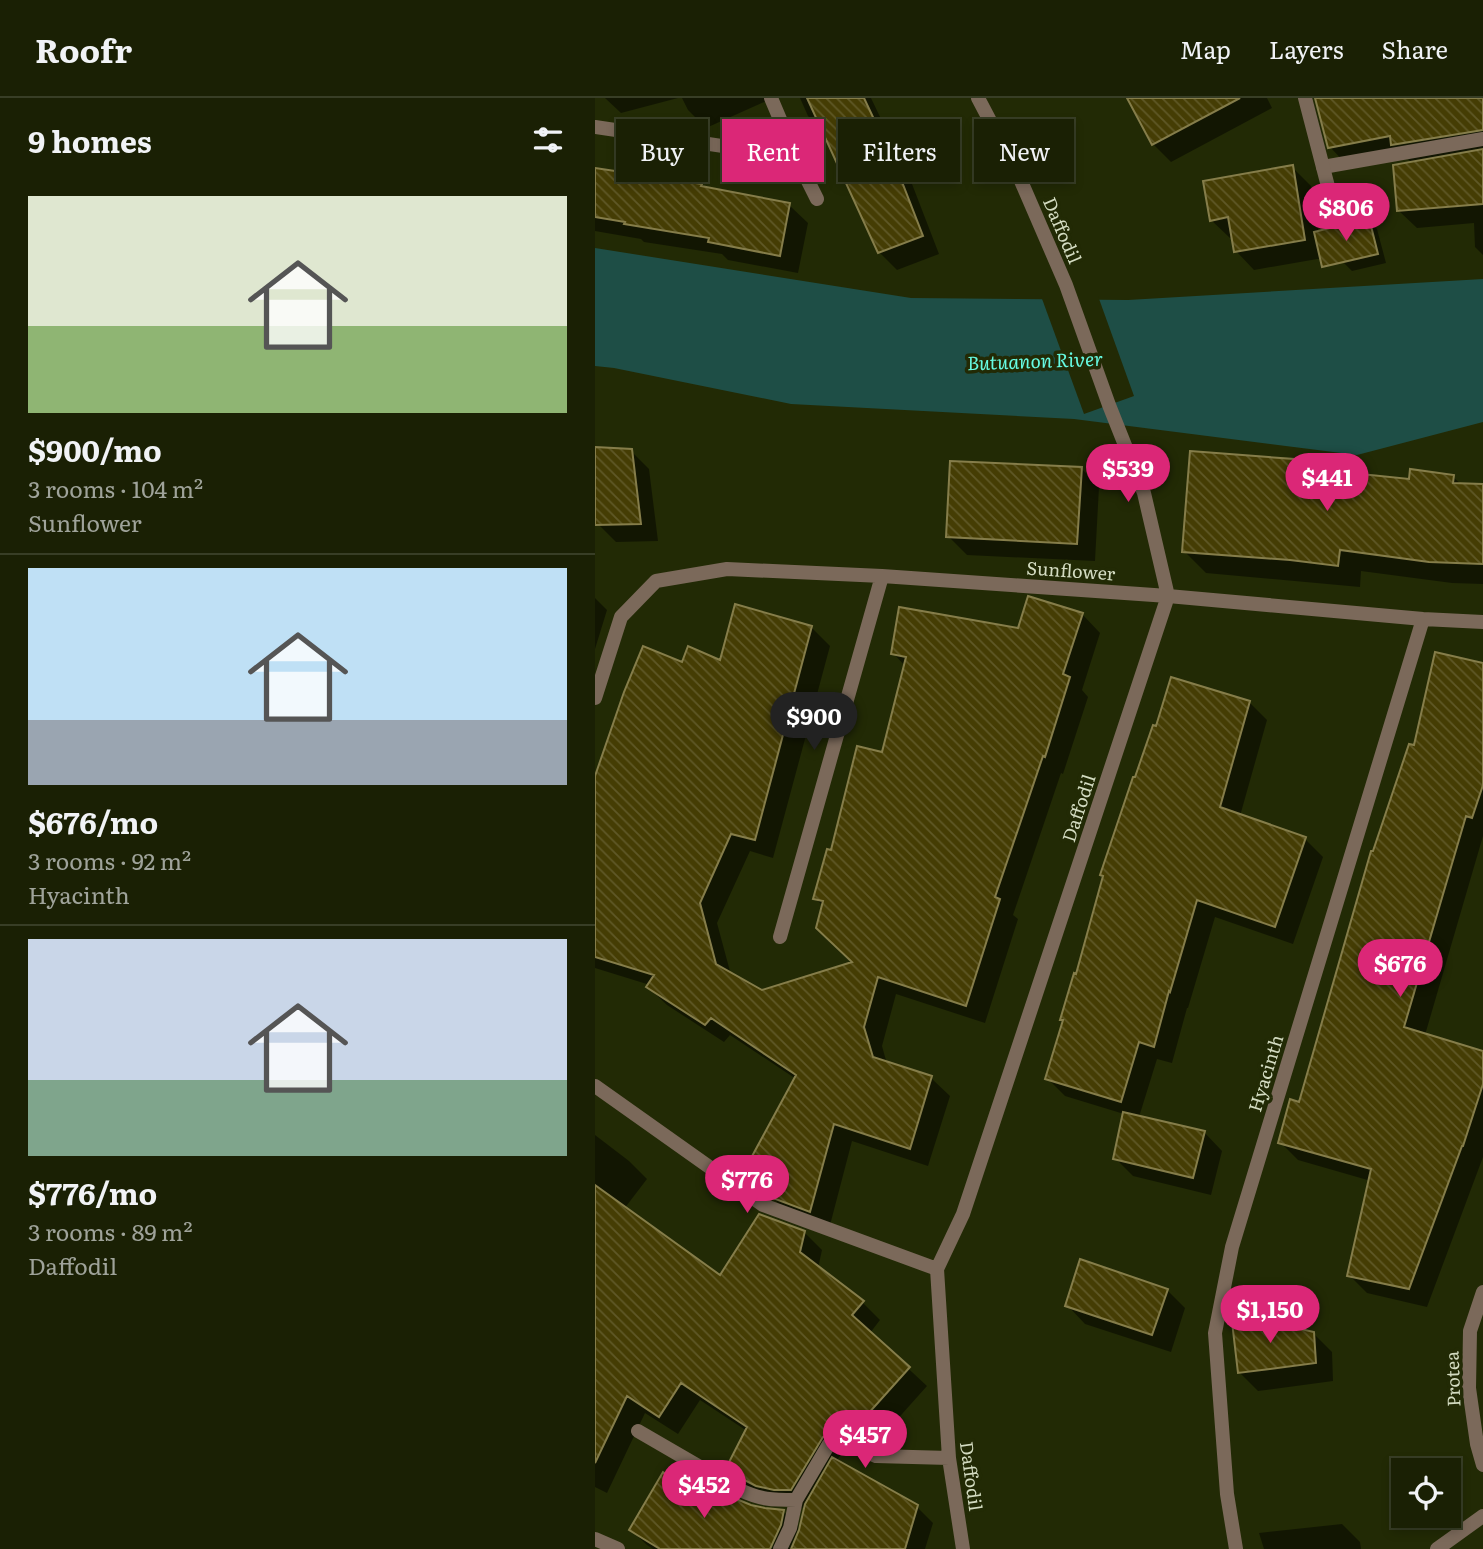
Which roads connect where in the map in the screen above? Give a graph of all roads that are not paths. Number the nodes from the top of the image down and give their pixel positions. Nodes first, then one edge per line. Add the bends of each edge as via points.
1 (771, 98) edge
2 (978, 98) edge
3 (1305, 98) edge
4 (780, 119) edge
5 (595, 127) edge
6 (1483, 139) edge
7 (722, 146) edge
8 (1323, 167) junction
9 (808, 182) edge
10 (1331, 198) dead end
11 (817, 199) dead end
12 (882, 576) junction
13 (1168, 596) junction
14 (1423, 620) junction
15 (1483, 622) edge
16 (595, 698) edge
17 (780, 937) dead end
18 (595, 1086) edge
19 (937, 1269) junction
20 (1483, 1292) edge
21 (638, 1431) dead end
22 (949, 1458) junction
23 (1483, 1465) edge
24 (796, 1500) junction
25 (1483, 1516) edge
26 (595, 1539) edge
27 (618, 1549) edge
28 (780, 1549) edge
29 (963, 1549) edge
30 (1236, 1549) edge
31 (1437, 1549) edge

1 - 4 street
2 - 13 street, Daffodil via 1019,174 1066,285 1144,493
3 - 8 street
5 - 7 street
6 - 8 street
8 - 10 street
9 - 11 street
12 - 13 street, Sunflower
12 - 16 street, Sunflower via 727,569 656,581 621,617
12 - 17 street
13 - 14 street, Sunflower
13 - 19 street, Daffodil via 963,1214
14 - 15 street, Sunflower
14 - 30 street, Hyacinth via 1232,1247 1215,1333 1227,1494
18 - 19 street via 763,1205
19 - 22 street, Daffodil
20 - 23 street, Protea via 1470,1331 1469,1388
21 - 24 street via 756,1497
22 - 24 street via 876,1456 842,1441 829,1444
22 - 29 street, Daffodil
24 - 28 street
25 - 31 street
26 - 27 street

